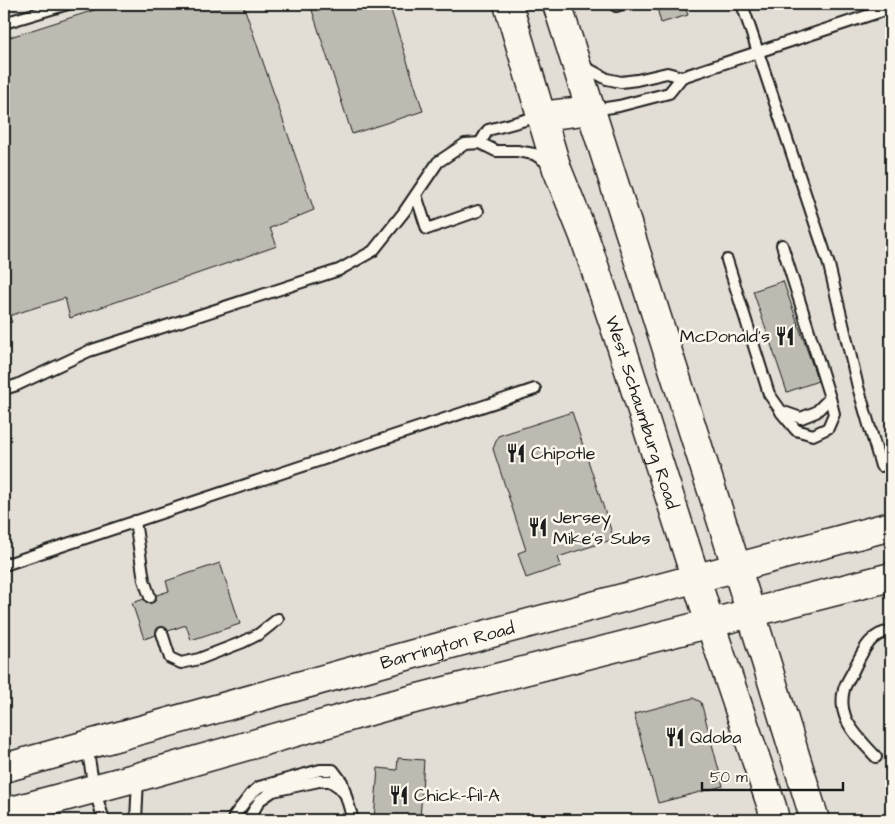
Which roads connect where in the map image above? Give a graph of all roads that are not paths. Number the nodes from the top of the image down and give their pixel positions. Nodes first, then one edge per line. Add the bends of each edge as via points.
1 (68, 4) edge
2 (508, 4) edge
3 (557, 4) edge
4 (615, 4) edge
5 (622, 4) edge
6 (742, 4) edge
7 (891, 8) edge
8 (4, 23) edge
9 (759, 52) junction
10 (576, 61) junction
11 (682, 77) junction
12 (591, 110) junction
13 (541, 116) junction
14 (480, 143) junction
15 (557, 169) junction
16 (416, 195) junction
17 (478, 211) dead end
18 (782, 244) dead end
19 (727, 260) dead end
20 (4, 389) edge
21 (535, 389) dead end
22 (830, 398) junction
23 (781, 412) junction
24 (881, 466) dead end
25 (135, 521) junction
26 (891, 526) edge
27 (4, 565) edge
28 (736, 567) junction
29 (696, 577) junction
30 (891, 577) edge
31 (150, 597) dead end
32 (751, 613) junction
33 (278, 619) dead end
34 (710, 623) junction
35 (891, 632) edge
36 (162, 633) dead end
37 (87, 745) junction
38 (876, 757) dead end
39 (4, 768) edge
40 (138, 777) junction
41 (94, 789) junction
42 (346, 795) junction
43 (4, 813) edge
44 (238, 818) edge
45 (104, 820) edge
46 (136, 820) edge
47 (248, 820) edge
48 (353, 820) edge
49 (775, 820) edge
50 (815, 820) edge

1 - 8 lane
2 - 13 main road, West Schaumburg Road
3 - 10 main road
4 - 5 lane
6 - 9 lane
7 - 9 lane
9 - 11 lane
9 - 24 lane via 830,265 858,387
10 - 11 lane via 607,79 621,82 667,73
10 - 12 main road
11 - 12 lane via 669,93
12 - 13 main road
12 - 28 main road
13 - 14 lane via 488,130
13 - 15 main road, West Schaumburg Road
14 - 15 lane via 496,151 534,154
14 - 16 lane via 465,144 438,162
15 - 29 main road, West Schaumburg Road via 584,236
16 - 17 lane via 427,229
16 - 20 lane via 374,251 339,270 89,351
18 - 22 lane
19 - 23 lane via 769,394
21 - 25 lane
22 - 23 lane via 816,412 801,418
22 - 23 lane via 834,414 828,428 813,435 796,430
25 - 27 lane
25 - 31 lane via 144,580
26 - 28 main road, Barrington Road
28 - 29 main road, Barrington Road
28 - 32 main road
29 - 34 main road, West Schaumburg Road
29 - 37 main road, Barrington Road
30 - 32 main road
32 - 34 main road
32 - 50 main road
33 - 36 lane via 243,642 181,663 170,658
34 - 40 main road via 387,706
34 - 49 main road, West Schaumburg Road
35 - 38 lane via 875,637 865,647 844,690 842,702 845,717
37 - 39 main road, Barrington Road
37 - 41 lane
40 - 41 main road
40 - 46 lane
41 - 43 main road
41 - 45 lane
42 - 44 lane via 333,770 320,770 259,787 251,794
42 - 47 lane via 330,781 273,791 260,800
42 - 48 lane

